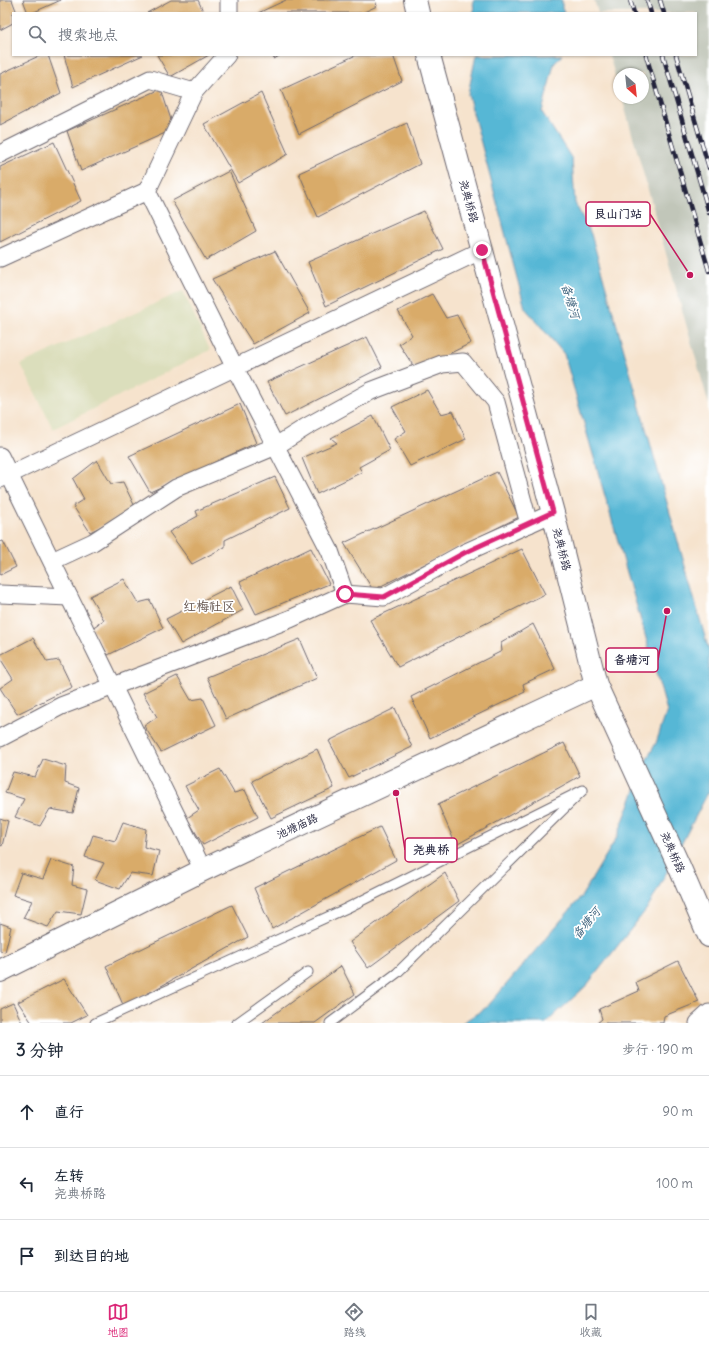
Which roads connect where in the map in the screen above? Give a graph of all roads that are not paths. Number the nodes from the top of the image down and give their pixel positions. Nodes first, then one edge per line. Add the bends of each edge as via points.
1 (229, 0) edge
2 (415, 0) edge
3 (229, 12) edge
4 (418, 12) edge
5 (226, 56) edge
6 (429, 56) edge
7 (194, 92) junction
8 (0, 154) edge
9 (147, 191) junction
10 (482, 250) junction
11 (0, 258) edge
12 (235, 368) junction
13 (276, 446) junction
14 (0, 456) edge
15 (5, 477) edge
16 (553, 512) junction
17 (529, 524) junction
18 (52, 561) junction
19 (0, 594) edge
20 (345, 594) junction
21 (69, 597) junction
22 (596, 685) junction
23 (113, 687) junction
24 (0, 738) edge
25 (203, 870) junction
26 (709, 936) edge
27 (0, 971) edge
28 (308, 972) dead end
29 (709, 1013) edge
30 (98, 1022) edge
31 (237, 1023) edge
32 (330, 1023) edge
33 (698, 1023) edge

1 - 3 street
2 - 4 street
5 - 7 street
6 - 10 street, 尧典桥路
7 - 8 street via 150,79
7 - 9 street
9 - 11 street
9 - 12 street
10 - 12 street
10 - 16 street, 尧典桥路
12 - 13 street
12 - 15 street
13 - 17 street via 371,391 442,364 463,362 496,402
13 - 18 street via 176,488 93,542
13 - 20 street via 330,551
14 - 15 street
15 - 18 street
16 - 17 street
16 - 22 street, 尧典桥路
17 - 20 street via 464,553 384,597
18 - 21 street
19 - 21 street
20 - 23 street via 290,619
21 - 23 street
22 - 25 street, 池塘庙路
22 - 26 street, 尧典桥路
23 - 24 street via 61,706
23 - 25 street
25 - 27 street, 池塘庙路
28 - 31 lane
29 - 33 street
30 - 32 lane via 347,908 583,790 397,972

